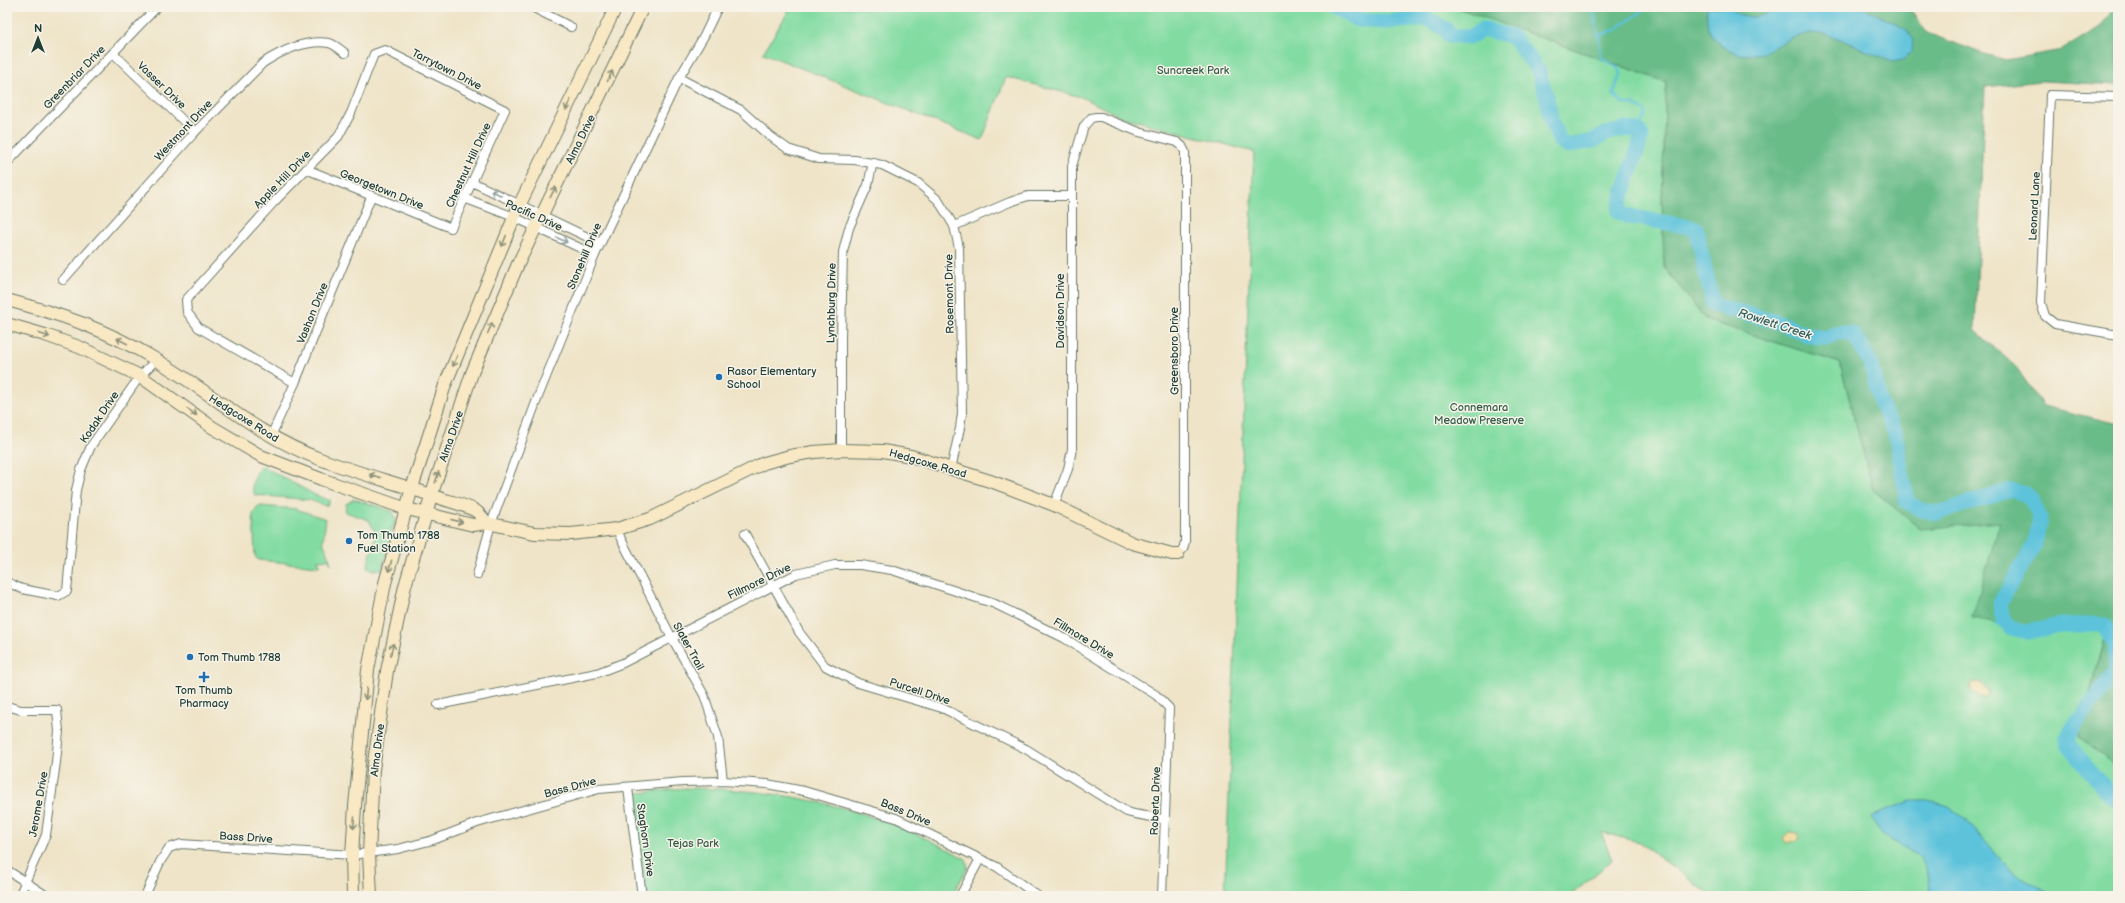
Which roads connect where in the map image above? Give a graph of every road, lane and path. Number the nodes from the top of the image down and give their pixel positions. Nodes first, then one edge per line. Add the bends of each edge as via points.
1 (157, 7) edge
2 (532, 7) edge
3 (616, 7) edge
4 (643, 7) edge
5 (718, 7) edge
6 (571, 27) dead end
7 (379, 51) joint
8 (113, 53) junction
9 (345, 53) dead end
10 (679, 78) junction
11 (2118, 98) edge
12 (504, 110) joint
13 (195, 132) junction
14 (1182, 146) joint
15 (873, 162) junction
16 (7, 163) edge
17 (306, 169) junction
18 (472, 182) junction
19 (1070, 196) junction
20 (371, 197) junction
21 (464, 198) junction
22 (520, 205) junction
23 (541, 215) junction
24 (514, 217) junction
25 (954, 226) junction
26 (536, 227) junction
27 (451, 228) joint
28 (600, 243) junction
29 (595, 255) junction
30 (63, 280) dead end
31 (7, 300) edge
32 (7, 324) edge
33 (465, 336) junction
34 (2118, 336) edge
35 (483, 344) junction
36 (156, 360) junction
37 (140, 376) junction
38 (295, 383) junction
39 (271, 436) junction
40 (841, 450) junction
41 (261, 456) junction
42 (951, 469) junction
43 (412, 488) junction
44 (432, 495) junction
45 (1054, 505) junction
46 (407, 509) junction
47 (427, 514) junction
48 (489, 523) junction
49 (618, 529) junction
50 (745, 534) dead end
51 (1178, 554) joint
52 (477, 575) dead end
53 (7, 582) edge
54 (773, 585) junction
55 (672, 638) junction
56 (368, 670) junction
57 (387, 671) junction
58 (438, 705) dead end
59 (7, 706) edge
60 (1169, 708) joint
61 (723, 781) junction
62 (628, 788) junction
63 (1165, 820) junction
64 (369, 854) junction
65 (352, 855) junction
66 (980, 859) junction
67 (7, 870) edge
68 (24, 882) junction
69 (19, 896) edge
70 (47, 896) edge
71 (145, 896) edge
72 (353, 896) edge
73 (371, 896) edge
74 (642, 896) edge
75 (960, 896) edge
76 (1038, 896) edge
77 (1162, 896) edge

1 - 8 street, Greenbriar Drive
2 - 6 street
3 -> 22 main road, Alma Drive
23 -> 4 main road, Alma Drive
5 - 10 street, Stonehill Drive
7 - 12 street, Tarrytown Drive via 385,50
7 - 17 street, Apple Hill Drive via 370,59 351,113 338,137
8 - 13 street, Vasser Drive
8 - 16 street, Greenbriar Drive
9 - 13 street, Westmont Drive via 329,43 316,43 294,47 274,56 263,63
10 - 15 street, Rosemont Drive via 741,110 777,142 798,153 819,159
10 - 28 street, Stonehill Drive
11 - 34 street, Leonard Lane via 2050,95 2041,303 2045,316 2054,324
12 - 18 street, Chestnut Hill Drive
13 - 30 street, Westmont Drive
14 - 19 street, Davidson Drive via 1177,142 1139,132 1101,117 1091,118 1084,126 1074,153
14 - 51 street, Greensboro Drive via 1185,152 1185,542
15 - 25 street, Rosemont Drive via 894,170 928,191 946,211
15 - 40 street, Lynchburg Drive via 868,185 849,228 843,252
17 - 20 street, Georgetown Drive
17 - 38 street, Apple Hill Drive via 186,300 187,312 199,328
18 - 21 street, Chestnut Hill Drive
22 -> 18 street, Pacific Drive
19 - 25 street via 1028,196
19 - 45 street, Davidson Drive via 1072,449 1064,482
20 - 27 street, Georgetown Drive
20 - 38 street, Vashon Drive
21 - 24 street, Pacific Drive
21 - 27 street, Chestnut Hill Drive
22 - 23 street, Pacific Drive
22 - 24 main road, Alma Drive
23 - 26 main road, Alma Drive
23 - 28 street, Pacific Drive
24 - 26 street, Pacific Drive
24 -> 33 main road, Alma Drive
25 - 42 street, Rosemont Drive via 960,262 962,413
26 -> 29 street, Pacific Drive
35 -> 26 main road, Alma Drive
28 - 29 street, Stonehill Drive
29 - 48 street, Stonehill Drive
36 -> 31 main road, Hedgcoxe Road via 89,325 61,314
32 -> 37 main road, Hedgcoxe Road via 79,347
33 - 35 main road
33 -> 43 main road, Alma Drive via 445,385
44 -> 35 main road, Alma Drive
36 - 37 street, Kodak Drive
36 - 39 main road, Hedgcoxe Road
37 -> 41 main road, Hedgcoxe Road via 212,427
37 - 53 street, Kodak Drive via 91,446 81,470 76,490 67,590 58,596 22,589
38 - 39 street, Vashon Drive
39 - 41 main road
43 -> 39 main road, Hedgcoxe Road via 318,458
40 - 42 main road, Hedgcoxe Road via 883,451 911,456
40 - 49 main road, Hedgcoxe Road via 790,456 764,463 650,519
41 - 46 main road, Hedgcoxe Road
42 - 45 main road, Hedgcoxe Road
43 - 44 main road, Hedgcoxe Road
43 - 46 main road, Alma Drive
44 - 47 main road, Alma Drive
44 - 48 main road, Hedgcoxe Road via 476,511
45 - 51 main road, Hedgcoxe Road via 1132,543
46 - 47 main road, Hedgcoxe Road
46 -> 56 main road, Alma Drive via 385,582
47 -> 48 main road, Hedgcoxe Road via 474,525
57 -> 47 main road, Alma Drive via 405,586
48 - 49 main road, Hedgcoxe Road via 534,533 571,534
48 - 52 street, Stonehill Drive
49 - 55 street, Slater Trail
50 - 54 street, Purcell Drive
54 - 55 street, Fillmore Drive
54 - 60 street, Fillmore Drive via 796,574 835,565 860,565 892,570 995,604 1047,628 1156,695
54 - 63 street, Purcell Drive via 799,632 825,666 858,683 942,708 1026,749 1127,812
55 - 58 street, Fillmore Drive via 597,674
55 - 61 street, Slater Trail via 704,695 712,715 718,737
56 - 57 main road
56 -> 65 main road, Alma Drive
57 - 64 main road, Alma Drive via 374,770
59 - 68 street, Jerome Drive via 21,710 57,710 59,731 46,835
60 - 63 street, Roberta Drive
61 - 62 street, Bass Drive
61 - 66 street, Bass Drive via 767,784 851,803 896,818
62 - 64 street, Bass Drive via 599,789 477,823 433,840
62 - 74 street, Staghorn Drive
63 - 77 street, Roberta Drive
64 - 65 street, Bass Drive
64 - 73 main road, Alma Drive
65 - 71 street, Bass Drive via 181,844 169,848
65 - 72 main road, Alma Drive
66 - 75 street
66 - 76 street, Bass Drive
67 - 68 street
68 - 69 street, Jerome Drive
68 - 70 street

